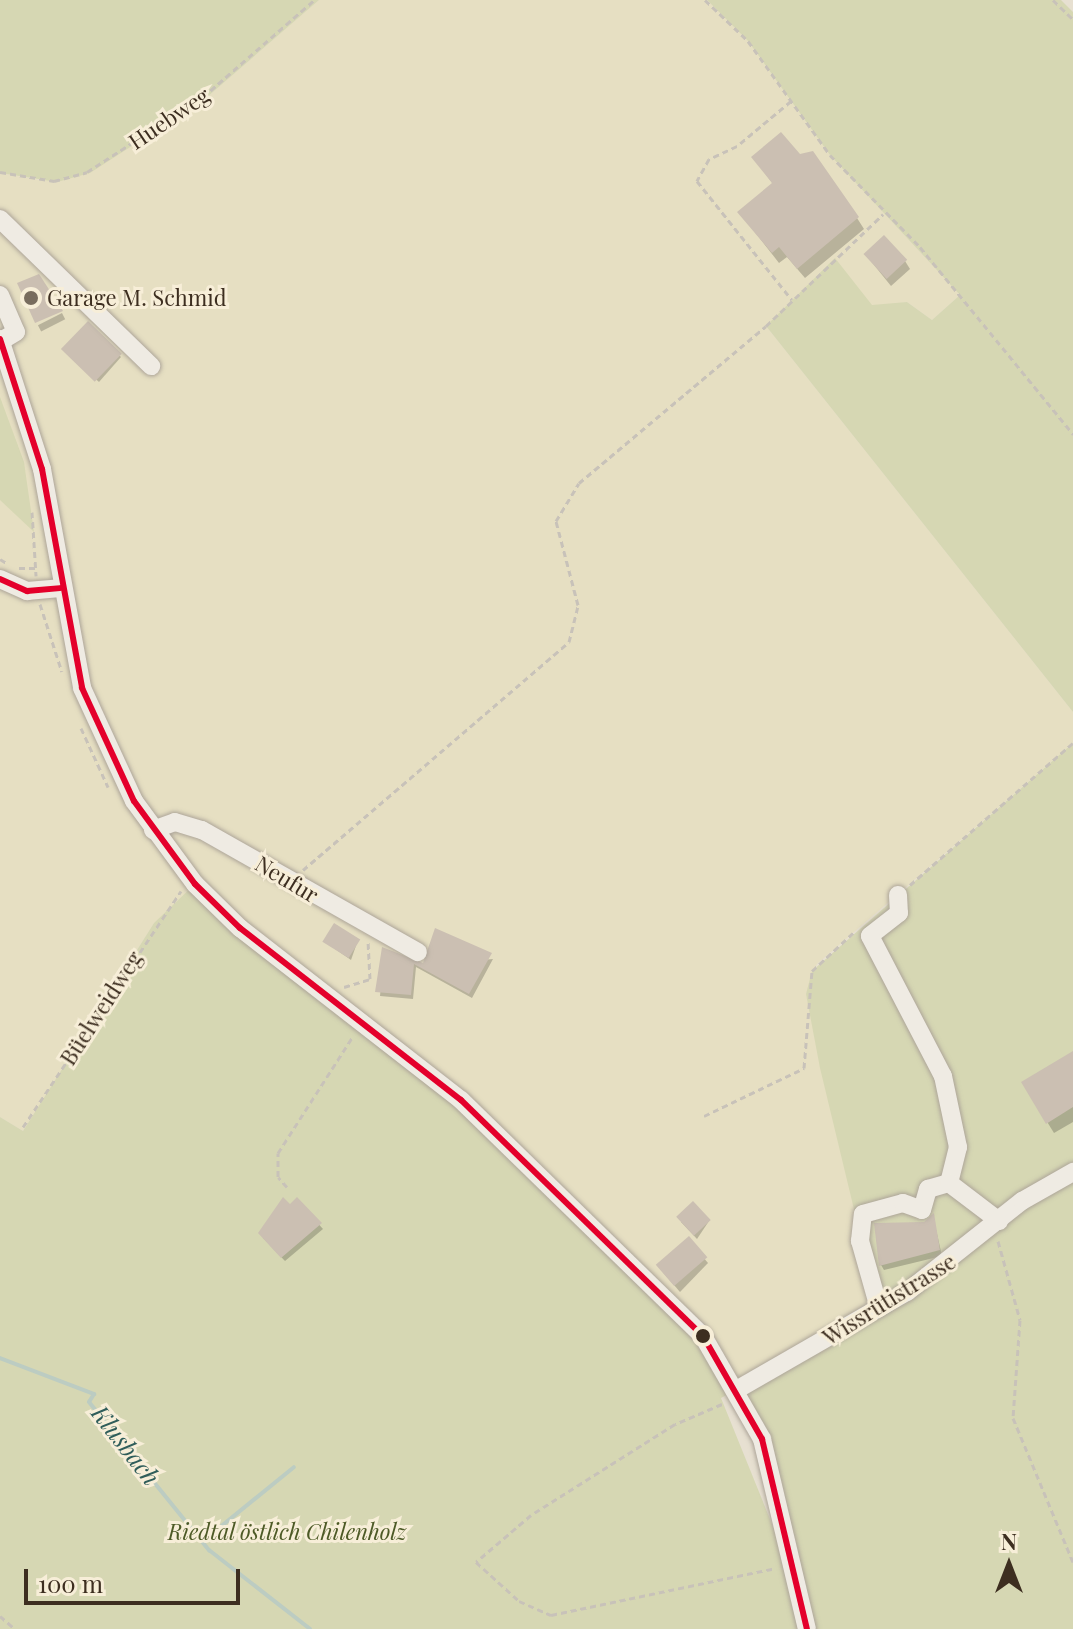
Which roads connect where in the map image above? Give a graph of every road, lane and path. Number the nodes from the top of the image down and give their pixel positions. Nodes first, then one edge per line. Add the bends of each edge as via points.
1 (314, 0) edge
2 (705, 0) edge
3 (1053, 0) edge
4 (1073, 19) edge
5 (791, 100) junction
6 (0, 172) edge
7 (883, 214) junction
8 (0, 219) edge
9 (0, 295) edge
10 (792, 300) junction
11 (0, 340) edge
12 (151, 366) dead end
13 (1073, 434) edge
14 (31, 498) dead end
15 (0, 559) edge
16 (35, 568) junction
17 (0, 579) edge
18 (60, 588) junction
19 (39, 590) junction
20 (64, 679) dead end
21 (78, 718) dead end
22 (116, 800) dead end
23 (153, 830) junction
24 (289, 881) junction
25 (174, 882) dead end
26 (181, 891) junction
27 (898, 895) dead end
28 (191, 902) dead end
29 (366, 925) junction
30 (418, 952) dead end
31 (325, 994) junction
32 (342, 1028) dead end
33 (358, 1030) junction
34 (362, 1042) dead end
35 (23, 1127) dead end
36 (1073, 1172) edge
37 (949, 1183) junction
38 (287, 1187) dead end
39 (997, 1224) junction
40 (879, 1308) junction
41 (729, 1394) junction
42 (733, 1411) dead end
43 (776, 1554) dead end
44 (1073, 1562) edge
45 (778, 1567) junction
46 (781, 1581) dead end
47 (0, 1616) edge
48 (15, 1629) edge
49 (807, 1629) edge

1 - 6 path, Huebweg via 203,97 87,172 54,181
2 - 5 path
3 - 4 path
5 - 7 path
5 - 10 path via 737,146 709,159 697,181
7 - 10 path
7 - 13 path via 920,247
8 - 12 street
9 - 11 street via 16,332
10 - 24 path via 565,500 558,542 578,605 569,642
11 - 18 street via 33,429
14 - 16 path
15 - 16 path
16 - 19 path
17 - 19 street
18 - 19 street
18 - 23 street via 96,728
19 - 20 path via 44,629
21 - 22 path
23 - 24 street, Neufur via 193,826
23 - 31 street via 240,928
24 - 29 street, Neufur
25 - 26 path
26 - 28 path
26 - 35 path, Büelweidweg
27 - 37 street via 899,913 870,936 943,1076 958,1147
29 - 30 street, Neufur
29 - 31 path via 370,979
31 - 33 street
32 - 33 path
33 - 34 path
33 - 38 path via 278,1153 278,1177
33 - 41 street via 461,1100 628,1256 693,1324
36 - 39 street, Wissrütistrasse
37 - 39 street
37 - 40 street via 924,1193 922,1210 903,1203 860,1218
39 - 40 street, Wissrütistrasse
39 - 44 path via 1020,1320 1013,1418
40 - 41 street, Wissrütistrasse
41 - 42 path
41 - 45 path via 531,1515 476,1562 519,1601 551,1615
41 - 49 street via 776,1479
43 - 45 path
45 - 46 path
47 - 48 path

